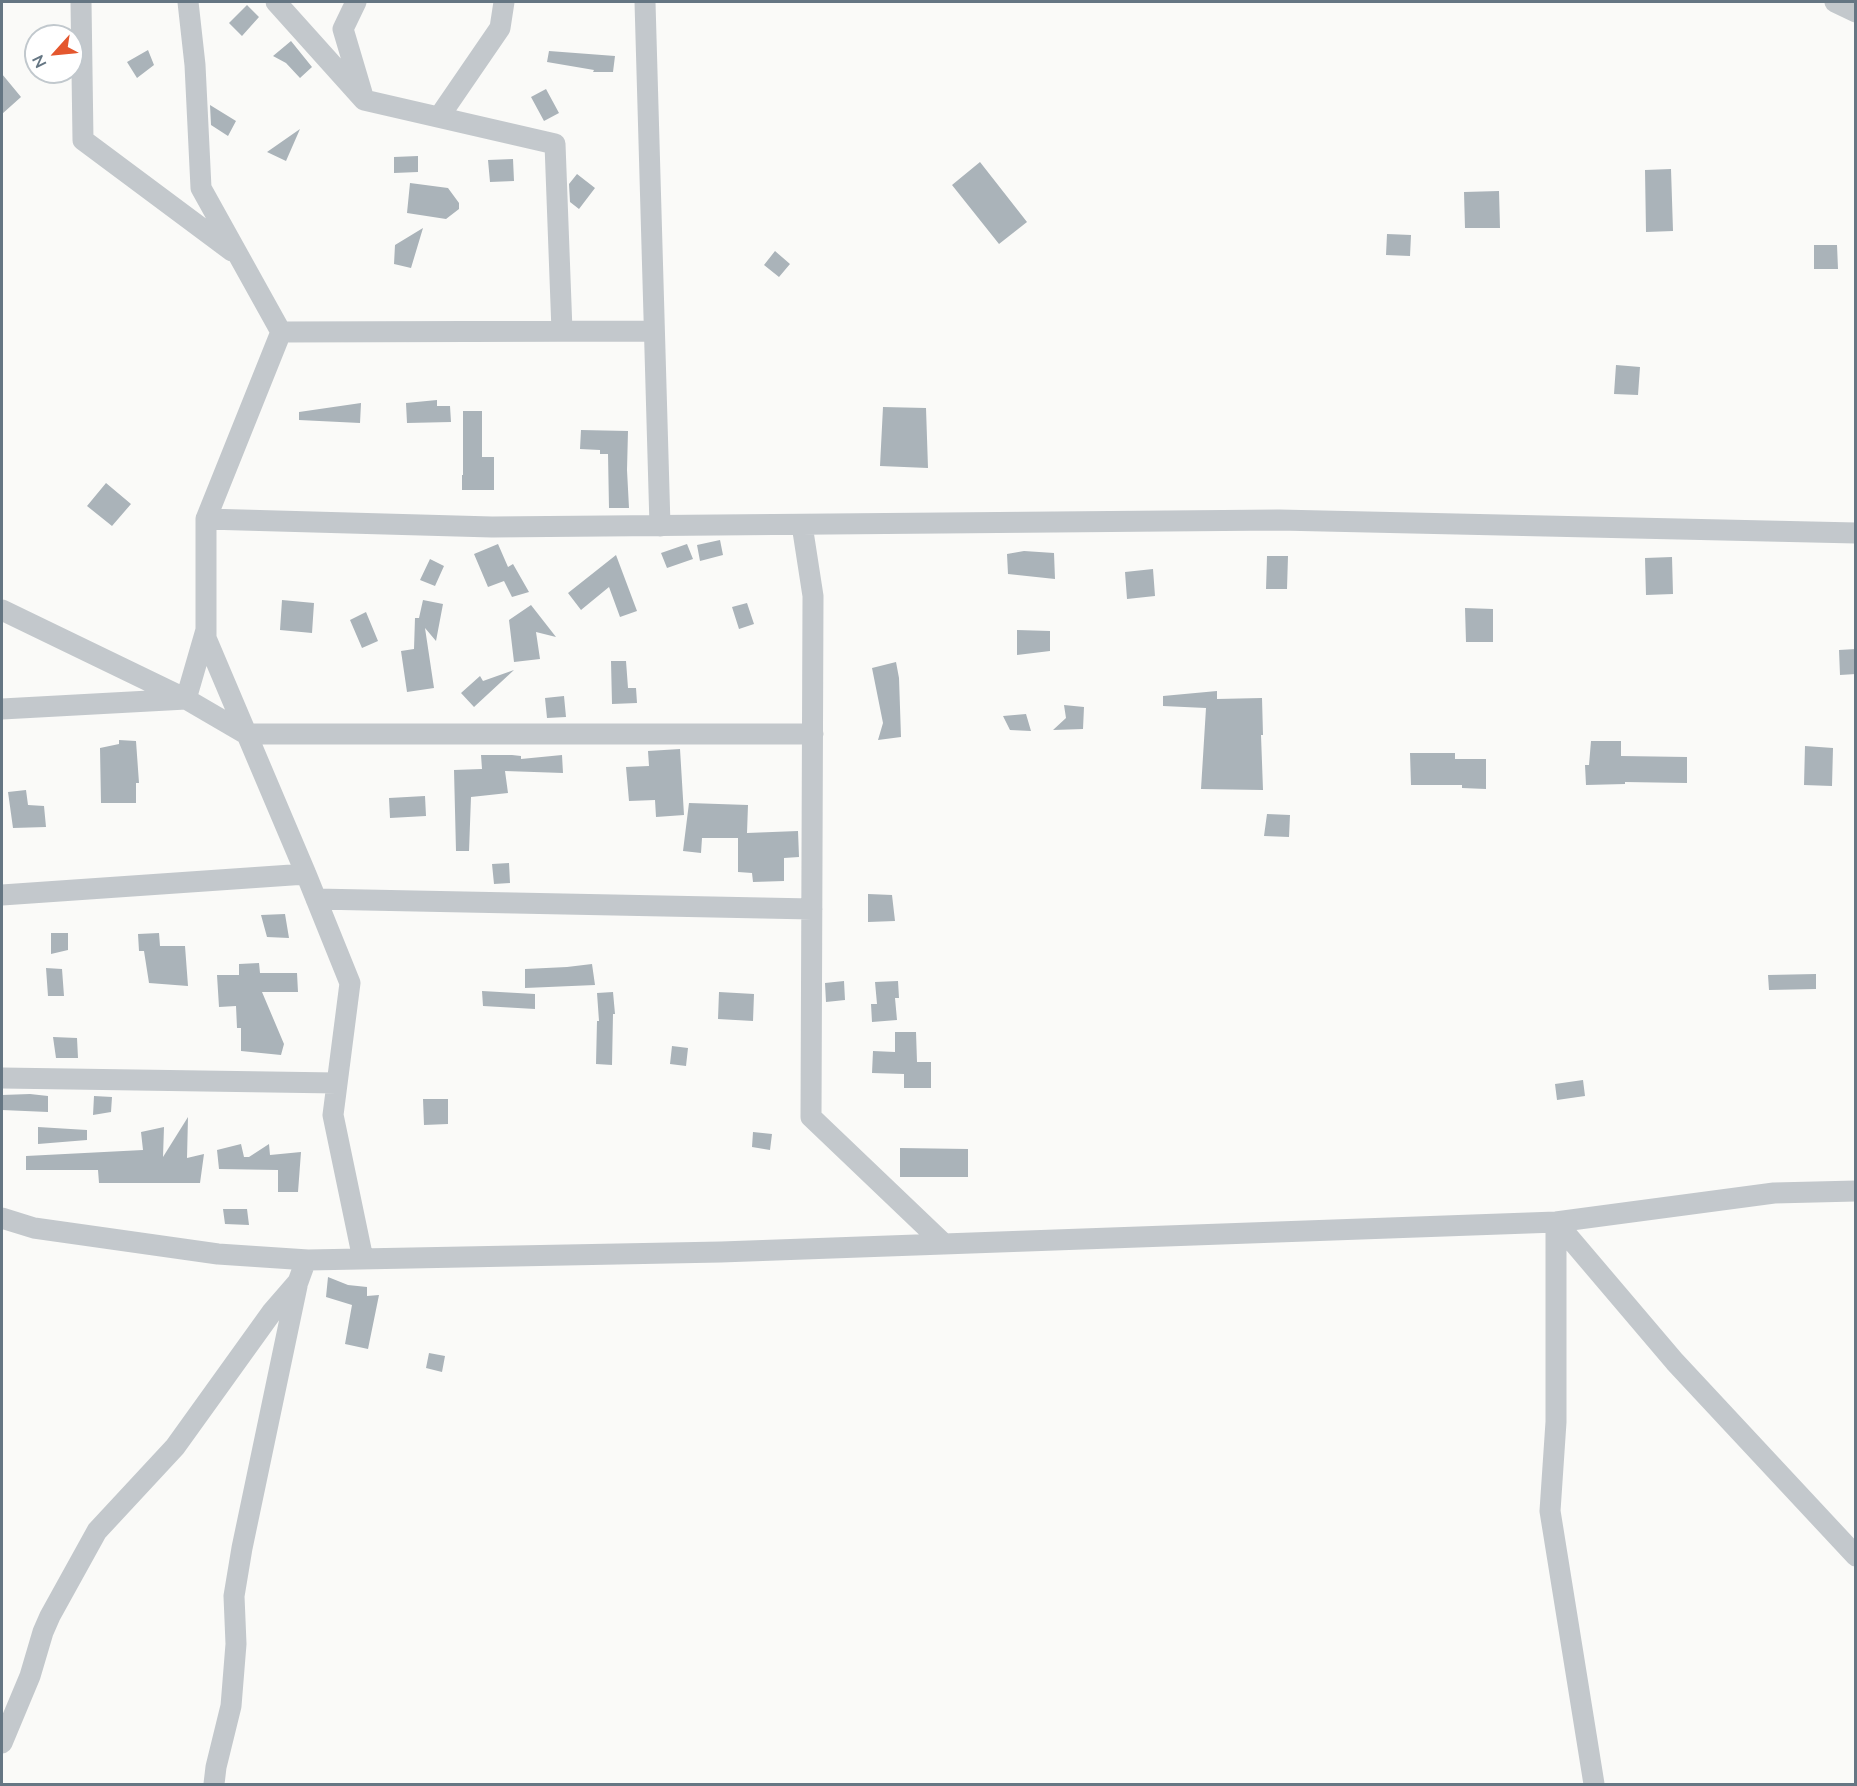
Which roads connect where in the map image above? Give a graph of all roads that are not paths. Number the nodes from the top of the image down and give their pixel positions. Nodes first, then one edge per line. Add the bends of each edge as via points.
1 (81, 2) edge
2 (188, 2) edge
3 (276, 2) edge
4 (356, 2) edge
5 (504, 2) edge
6 (645, 2) edge
7 (1835, 2) edge
8 (1856, 12) edge
9 (364, 100) junction
10 (439, 117) junction
11 (239, 256) junction
12 (562, 331) junction
13 (654, 331) junction
14 (281, 332) junction
15 (206, 519) junction
16 (802, 525) junction
17 (660, 526) junction
18 (1856, 533) edge
19 (2, 610) edge
20 (206, 629) junction
21 (186, 699) junction
22 (2, 709) edge
23 (246, 734) junction
24 (813, 734) junction
25 (306, 874) junction
26 (2, 895) edge
27 (316, 899) junction
28 (812, 909) junction
29 (2, 1078) edge
30 (337, 1083) junction
31 (1856, 1191) edge
32 (2, 1218) edge
33 (1556, 1222) junction
34 (944, 1244) junction
35 (363, 1259) junction
36 (306, 1260) junction
37 (298, 1282) junction
38 (1856, 1556) edge
39 (2, 1743) edge
40 (214, 1785) edge
41 (1594, 1785) edge

1 - 11 street via 83,140
2 - 11 street via 201,188
3 - 9 street
4 - 9 street via 343,29
5 - 10 street via 500,28
6 - 13 street
7 - 8 street
9 - 10 street
10 - 12 street via 555,144
11 - 14 street
12 - 13 street
12 - 14 street
13 - 17 street
14 - 15 street
15 - 17 street via 492,527
15 - 20 street
16 - 17 street
16 - 18 street via 1279,520
16 - 24 street via 813,596
19 - 21 street
20 - 21 street
20 - 23 street via 206,638
21 - 22 street
21 - 23 street
23 - 24 street
23 - 25 street
24 - 28 street
25 - 26 street
25 - 27 street
27 - 28 street
27 - 30 street via 350,983
28 - 34 street via 811,1117
29 - 30 street
30 - 35 street via 333,1115
31 - 33 street via 1774,1193
32 - 36 street via 34,1228 218,1254
33 - 34 street
33 - 38 street via 1675,1362
33 - 41 street via 1556,1422 1550,1510
34 - 35 street
35 - 36 street
36 - 37 street
37 - 39 street via 175,1447 97,1530 50,1616
37 - 40 street via 242,1548 234,1596 236,1644 231,1706

